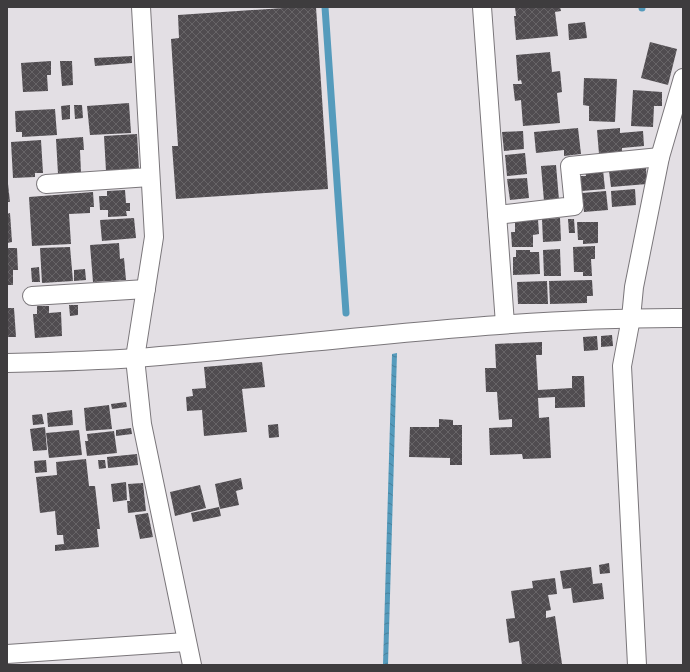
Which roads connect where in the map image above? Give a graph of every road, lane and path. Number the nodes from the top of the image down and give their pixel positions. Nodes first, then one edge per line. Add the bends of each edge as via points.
1 (141, 7) edge
2 (482, 7) edge
3 (683, 78) edge
4 (660, 157) junction
5 (150, 177) junction
6 (46, 184) dead end
7 (497, 215) junction
8 (146, 289) junction
9 (32, 296) dead end
10 (631, 318) junction
11 (683, 318) edge
12 (505, 324) junction
13 (135, 358) junction
14 (7, 363) edge
15 (186, 642) junction
16 (7, 654) edge
17 (192, 665) edge
18 (637, 665) edge

1 - 5 street
2 - 7 street
3 - 4 street
4 - 7 street via 570,166 574,206
4 - 10 street via 634,287
5 - 6 street
5 - 8 street via 154,237
7 - 12 street
8 - 9 street
8 - 13 street
10 - 11 street
10 - 12 street
10 - 18 street via 622,366
12 - 13 street
13 - 14 street
13 - 15 street via 142,424
15 - 16 street
15 - 17 street

